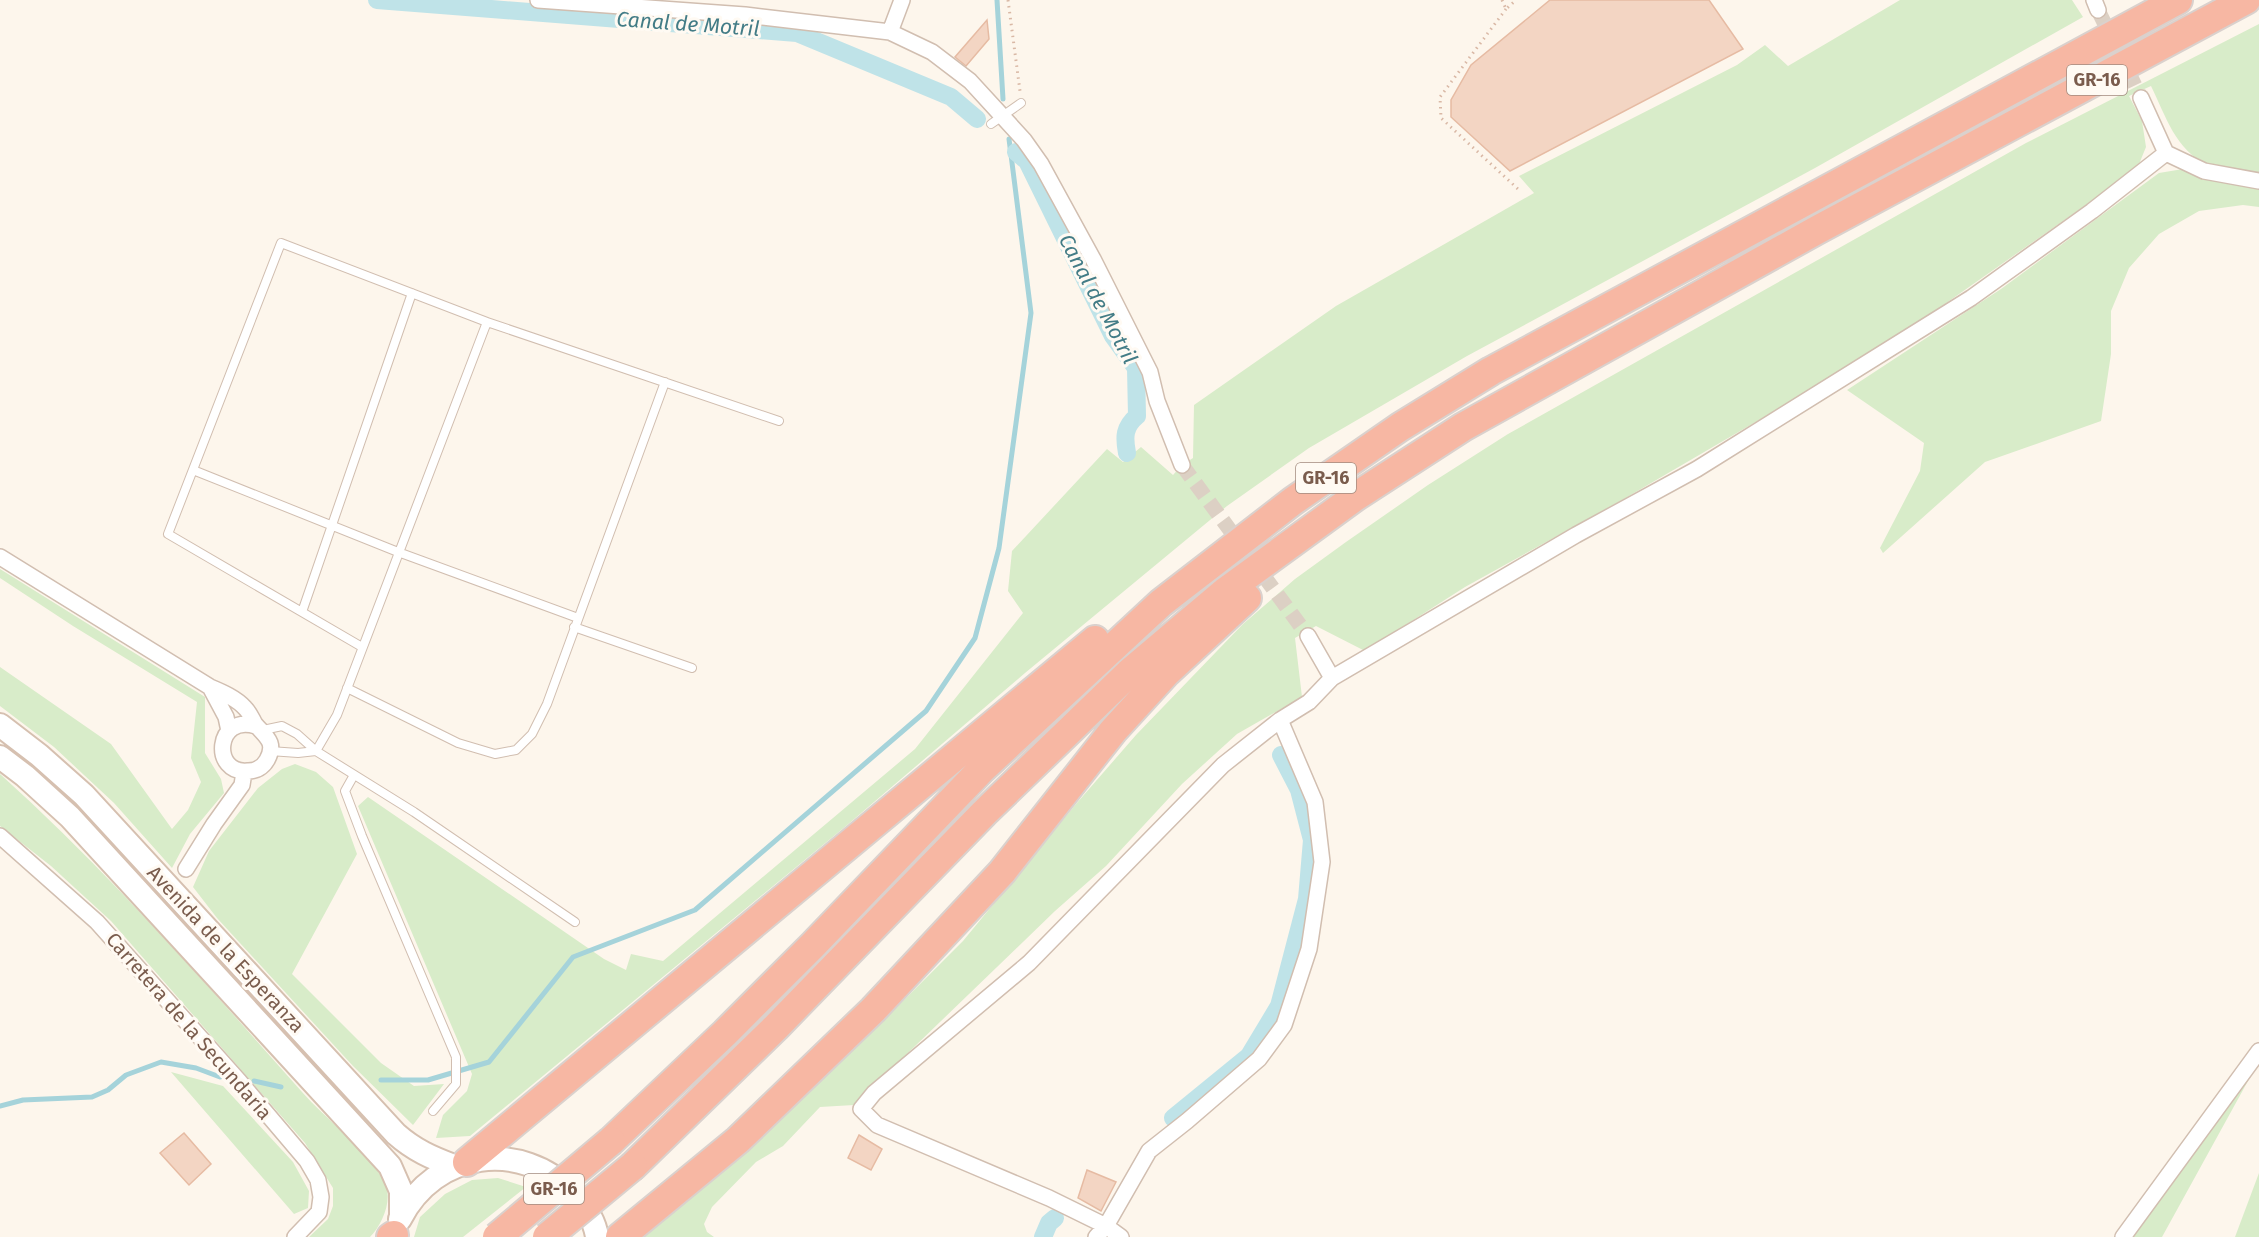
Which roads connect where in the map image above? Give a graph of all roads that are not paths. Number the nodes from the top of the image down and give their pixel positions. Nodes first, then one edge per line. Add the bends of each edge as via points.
1 (537, 0) edge
2 (902, 0) edge
3 (2178, 0) edge
4 (2246, 0) edge
5 (890, 33) junction
6 (2141, 98) tunnel mouth
7 (1021, 103) road end
8 (996, 120) junction
9 (2166, 153) junction
10 (2259, 182) edge
11 (412, 293) junction
12 (487, 322) junction
13 (665, 382) junction
14 (779, 421) dead end
15 (1182, 465) tunnel mouth
16 (193, 470) junction
17 (1355, 497) junction
18 (331, 525) junction
19 (398, 552) junction
20 (0, 557) edge
21 (1208, 566) junction
22 (302, 612) junction
23 (578, 618) junction
24 (574, 627) junction
25 (1308, 636) tunnel mouth
26 (363, 647) junction
27 (692, 668) dead end
28 (1332, 678) junction
29 (210, 687) junction
30 (347, 688) junction
31 (1280, 720) junction
32 (0, 726) edge
33 (260, 728) junction
34 (229, 731) junction
35 (270, 751) junction
36 (316, 751) junction
37 (0, 757) edge
38 (243, 772) junction
39 (354, 775) junction
40 (0, 836) edge
41 (186, 869) dead end
42 (575, 922) dead end
43 (2259, 1051) edge
44 (433, 1111) dead end
45 (460, 1164) junction
46 (395, 1231) edge
47 (1101, 1232) edge
48 (295, 1237) edge
49 (497, 1237) edge
50 (547, 1237) edge
51 (597, 1237) edge
52 (620, 1237) edge
53 (1121, 1237) edge
54 (2123, 1237) edge

1 - 5 street via 745,15
2 - 5 street
3 - 21 highway, GR-16 via 1491,371 1390,434
4 - 17 highway, GR-16 via 1483,415
5 - 8 street via 932,52 970,81
6 - 9 street
7 - 8 lane
8 - 15 street via 1041,164 1093,259 1150,372
9 - 10 street via 2204,171
9 - 28 street via 1961,304 1697,470 1576,535
11 - 12 lane
11 - 16 lane via 281,243
11 - 18 lane
12 - 13 lane
12 - 19 lane
13 - 14 lane
13 - 23 lane
16 - 18 lane
16 - 22 lane via 168,534
17 - 50 highway, GR-16, bridge via 1226,591 1130,673 984,813 776,1027 633,1166
17 - 52 highway via 1326,534 1274,575 1159,682 1113,731 1002,872 873,1010 738,1140
18 - 19 lane
18 - 22 lane
19 - 23 lane
19 - 26 lane
20 - 29 street
21 - 45 highway via 1157,589
21 - 49 highway, GR-16, bridge via 1161,603 982,769 806,953 610,1142
22 - 26 lane
23 - 24 lane
24 - 27 lane
24 - 30 lane via 547,704 532,734 516,750 495,754 458,743
25 - 28 street
26 - 30 lane
28 - 31 street via 1309,702
29 - 33 street via 245,708
29 - 34 street
30 - 36 lane
31 - 47 street via 1315,802 1322,862 1309,949 1284,1025 1259,1059 1149,1151
31 - 47 street via 1223,765 1029,963 874,1093 861,1109 877,1125 1049,1198
32 - 45 main road, Avenida de la Esperanza via 84,795 396,1134 429,1157
33 - 34 street via 242,724
33 - 35 street via 267,736
33 - 36 lane via 282,726
34 - 38 street via 222,752 230,766
35 - 36 lane
35 - 38 street via 264,764
36 - 39 lane
37 - 46 main road, Avenida de la Esperanza via 70,817 390,1166 401,1191
38 - 41 street via 242,785
39 - 42 lane
39 - 44 lane via 345,791 456,1057 456,1084
40 - 48 street, Carretera de la Secundaria via 97,922 307,1161 318,1180 319,1212
43 - 54 street
45 - 46 main road via 433,1179 414,1196
45 - 51 main road via 499,1158 531,1164 559,1179 582,1203
47 - 53 street

